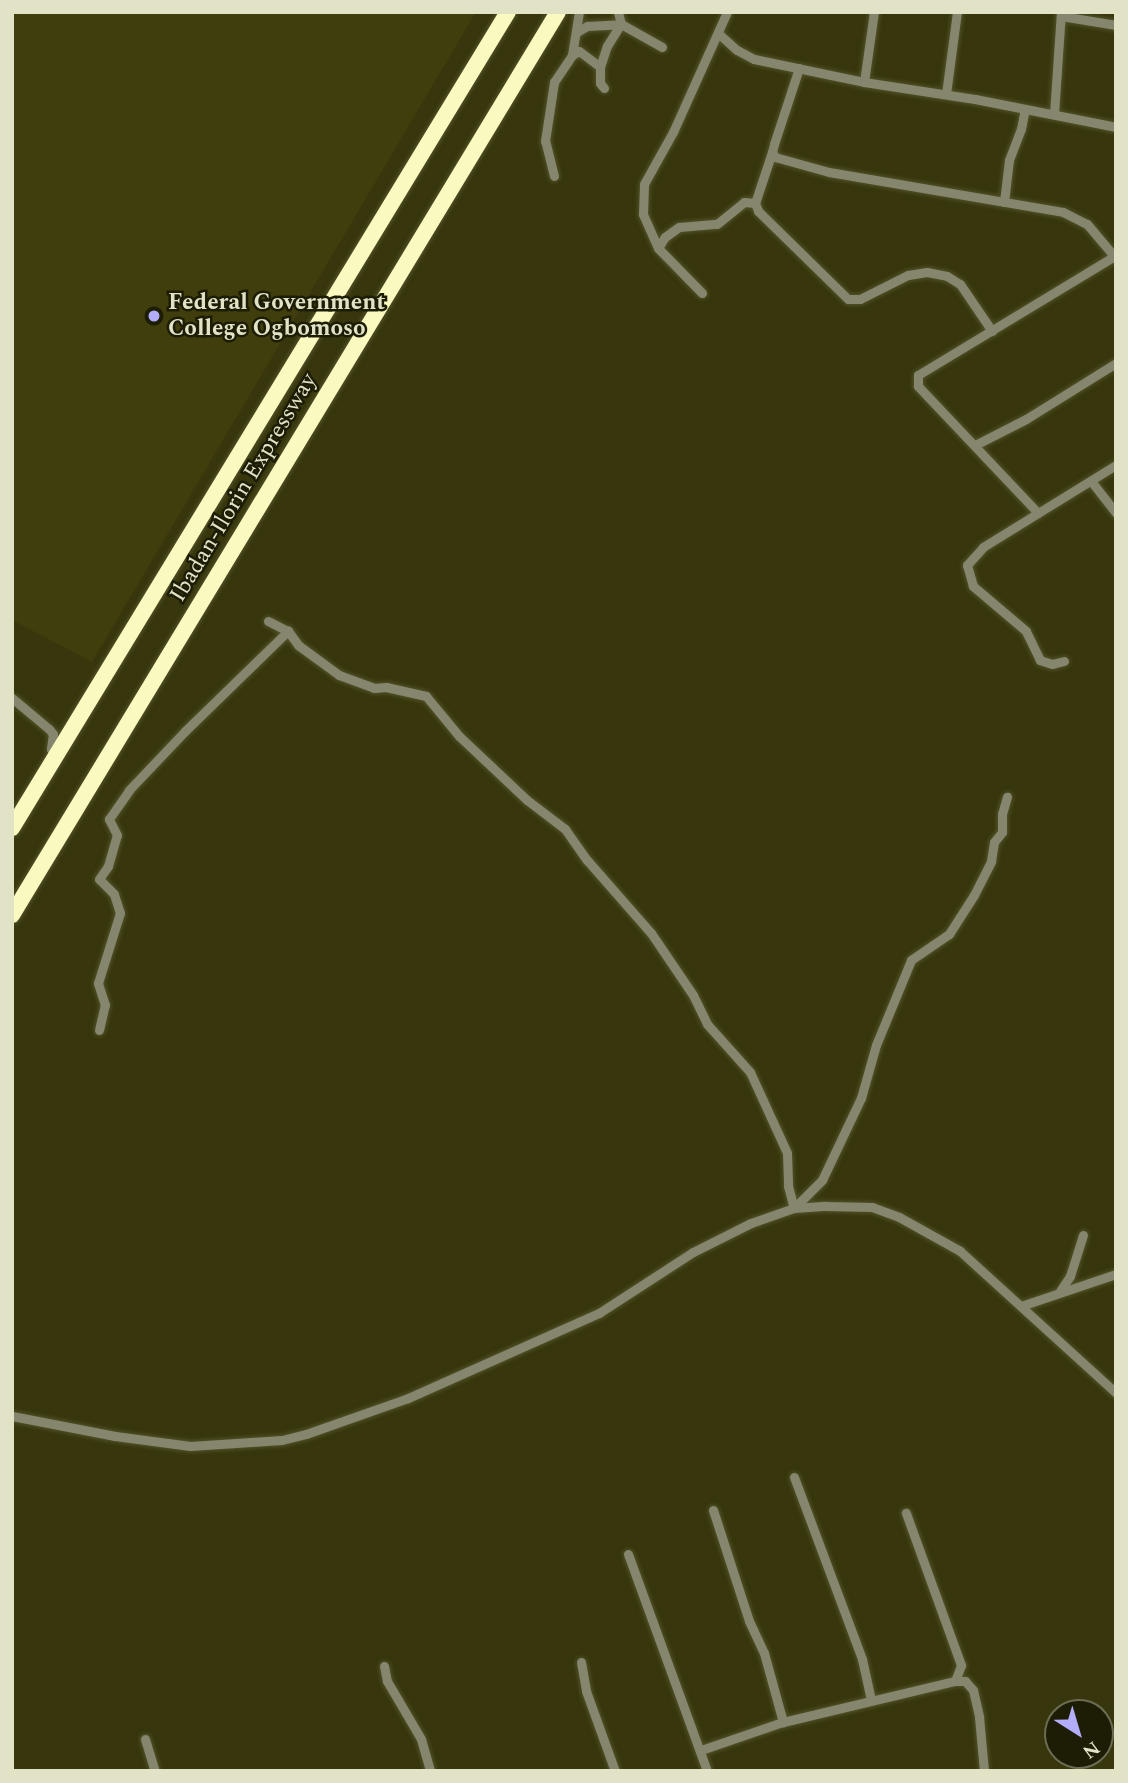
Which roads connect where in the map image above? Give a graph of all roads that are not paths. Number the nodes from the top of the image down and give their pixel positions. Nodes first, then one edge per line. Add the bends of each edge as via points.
1 (508, 12) edge
2 (558, 12) edge
3 (579, 12) edge
4 (618, 12) edge
5 (727, 12) edge
6 (874, 12) edge
7 (957, 12) edge
8 (1061, 14) edge
9 (621, 24) junction
10 (1116, 25) edge
11 (577, 32) junction
12 (719, 34) junction
13 (662, 47) dead end
14 (572, 55) junction
15 (600, 67) junction
16 (799, 68) junction
17 (864, 82) junction
18 (604, 89) dead end
19 (946, 94) junction
20 (1025, 109) junction
21 (1054, 114) junction
22 (1116, 127) edge
23 (772, 152) junction
24 (554, 176) dead end
25 (1004, 201) junction
26 (755, 203) junction
27 (658, 248) junction
28 (1115, 255) edge
29 (702, 293) dead end
30 (992, 331) junction
31 (1116, 363) edge
32 (975, 446) junction
33 (1116, 465) edge
34 (1091, 481) junction
35 (1038, 513) junction
36 (1116, 513) edge
37 (268, 621) dead end
38 (288, 631) junction
39 (1064, 661) dead end
40 (12, 698) edge
41 (58, 753) junction
42 (1007, 797) dead end
43 (14, 821) edge
44 (12, 915) edge
45 (99, 1030) dead end
46 (794, 1208) junction
47 (1083, 1236) dead end
48 (1116, 1275) edge
49 (1059, 1292) junction
50 (1021, 1306) junction
51 (1115, 1388) edge
52 (12, 1416) edge
53 (794, 1477) dead end
54 (713, 1510) dead end
55 (906, 1513) dead end
56 (628, 1554) dead end
57 (581, 1662) dead end
58 (384, 1666) dead end
59 (955, 1681) junction
60 (871, 1700) junction
61 (783, 1722) junction
62 (145, 1739) dead end
63 (701, 1750) junction
64 (155, 1771) edge
65 (430, 1771) edge
66 (615, 1771) edge
67 (707, 1771) edge
68 (984, 1771) edge

1 - 41 highway, Ibadan-Ilorin Expressway
2 - 44 highway, Ibadan-Ilorin Expressway
3 - 11 street
4 - 9 street
5 - 12 street
6 - 17 street
7 - 19 street
8 - 10 street
8 - 21 street
9 - 11 street via 587,26
9 - 13 street
9 - 15 street
11 - 14 street
12 - 16 street via 754,59
12 - 27 street via 644,184 643,214
14 - 15 street via 579,51
14 - 24 street via 554,82 545,141
15 - 18 street
16 - 17 street
16 - 23 street
17 - 19 street
19 - 20 street
20 - 21 street
20 - 25 street via 1009,160
21 - 22 street
23 - 25 street via 782,160 829,172
23 - 26 street
25 - 28 street via 1063,212 1087,224
26 - 27 street via 744,202 718,224 679,227
26 - 30 street via 848,299 860,299 908,275 947,276 960,284
27 - 29 street
28 - 30 street
30 - 32 street via 924,370 916,380
31 - 32 street
32 - 35 street
33 - 34 street
34 - 35 street
34 - 36 street
35 - 39 street via 974,554 968,560 967,573 973,586 1026,631 1040,660
37 - 38 street
38 - 45 street via 129,790 109,820 117,835 99,879 114,894 120,913 98,983 105,1005
38 - 46 street via 298,645 339,675 374,688 426,696 458,736 565,829 651,933 707,1024 750,1072 787,1153
40 - 41 street via 49,729 51,749
41 - 43 highway, Ibadan-Ilorin Expressway
42 - 46 street via 1002,832 974,895 949,934 911,960 876,1045 862,1098 822,1180
46 - 50 street via 872,1207 899,1217 960,1251
46 - 52 street via 692,1252 600,1312 510,1354 306,1434 190,1446
47 - 49 street via 1070,1276
48 - 49 street
49 - 50 street
50 - 51 street
53 - 60 street via 862,1659
54 - 61 street via 764,1653
55 - 59 street via 961,1665
56 - 63 street
57 - 66 street via 586,1691
58 - 65 street via 387,1681 421,1739
59 - 60 street
59 - 68 street via 965,1681 973,1690
60 - 61 street
61 - 63 street
62 - 64 street
63 - 67 street

